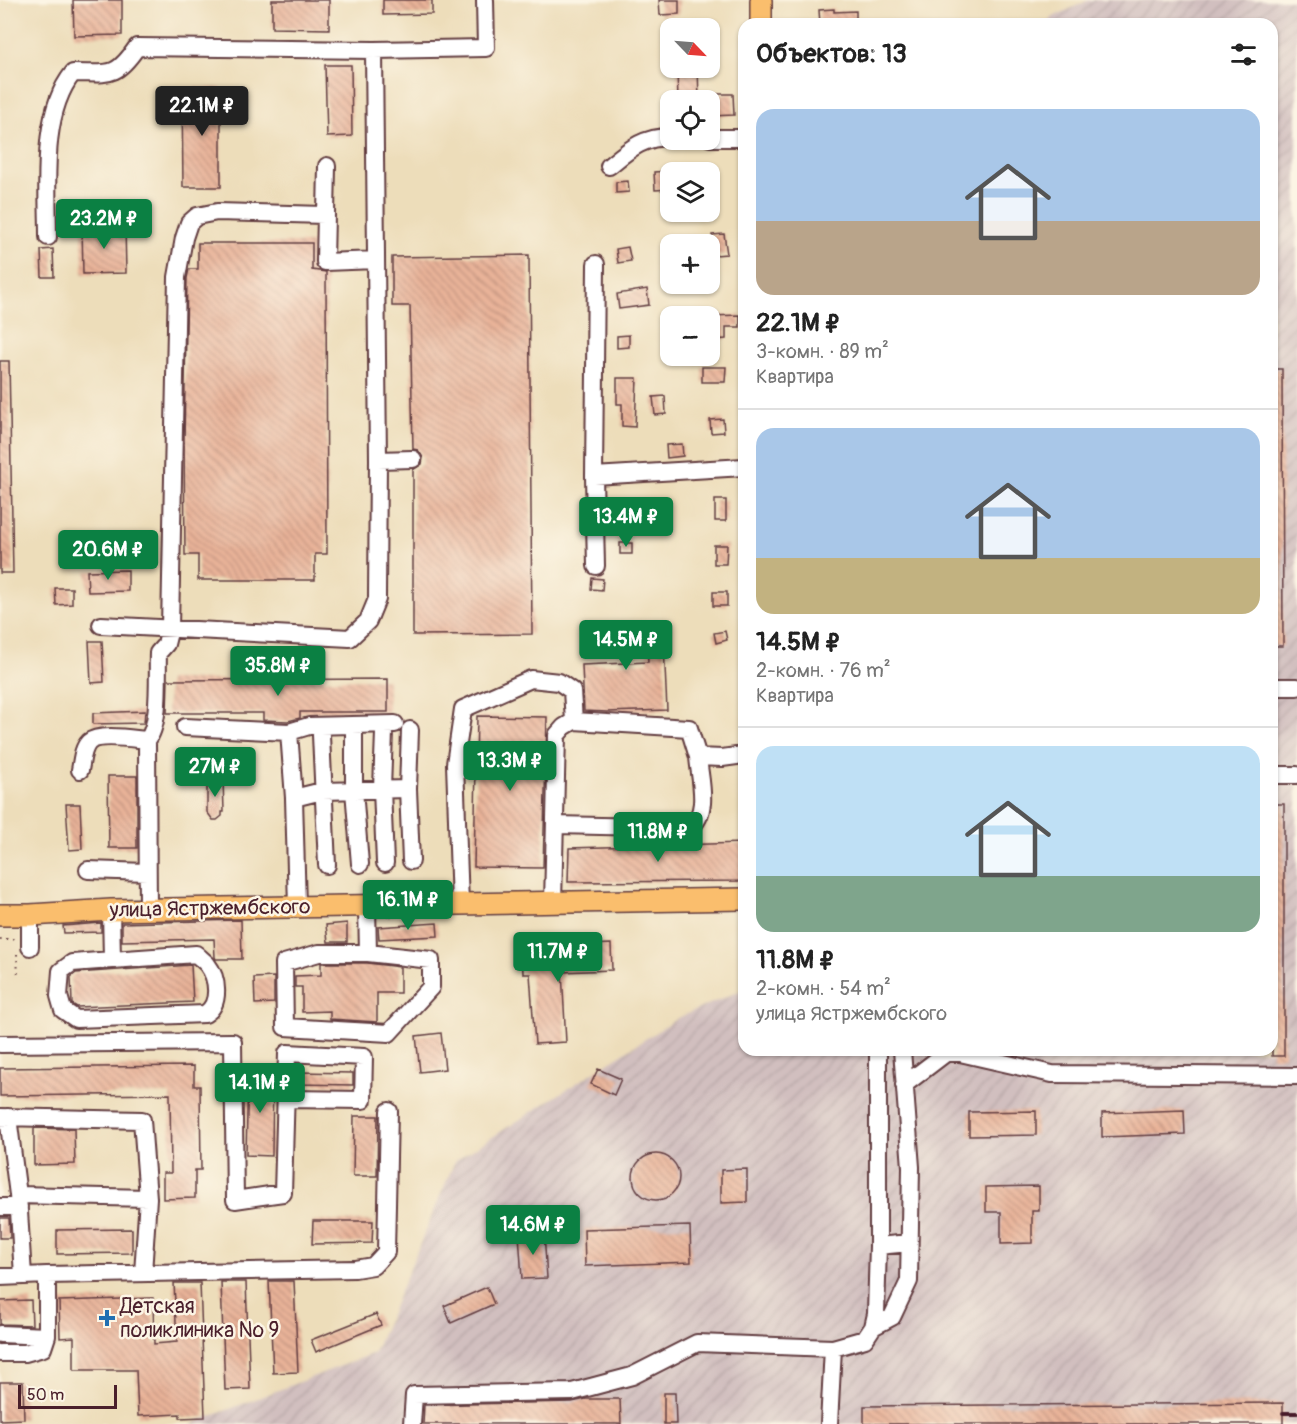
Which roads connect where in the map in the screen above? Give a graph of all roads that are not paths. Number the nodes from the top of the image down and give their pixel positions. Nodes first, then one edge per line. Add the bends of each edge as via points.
1 (485, 0) edge
2 (761, 0) edge
3 (761, 18) edge
4 (374, 50) junction
5 (660, 137) edge
6 (720, 138) edge
7 (738, 138) edge
8 (327, 166) dead end
9 (609, 166) dead end
10 (324, 215) junction
11 (48, 237) dead end
12 (376, 260) junction
13 (596, 264) dead end
14 (413, 459) dead end
15 (378, 460) junction
16 (738, 467) edge
17 (594, 476) junction
18 (596, 566) dead end
19 (101, 625) dead end
20 (170, 628) junction
21 (1278, 687) edge
22 (1297, 687) edge
23 (574, 721) junction
24 (185, 727) dead end
25 (396, 729) junction
26 (354, 730) dead end
27 (289, 732) junction
28 (321, 735) dead end
29 (147, 740) junction
30 (738, 756) edge
31 (698, 757) junction
32 (80, 770) dead end
33 (1278, 775) edge
34 (1297, 775) edge
35 (382, 789) junction
36 (408, 789) junction
37 (354, 790) junction
38 (322, 791) junction
39 (294, 798) junction
40 (556, 825) junction
41 (411, 861) dead end
42 (385, 863) dead end
43 (360, 864) dead end
44 (327, 865) dead end
45 (88, 870) dead end
46 (147, 872) junction
47 (738, 899) edge
48 (553, 903) junction
49 (460, 904) junction
50 (367, 906) junction
51 (297, 907) junction
52 (111, 909) junction
53 (148, 910) junction
54 (0, 915) edge
55 (30, 915) junction
56 (23, 948) road end
57 (368, 953) junction
58 (112, 960) junction
59 (0, 1044) edge
60 (878, 1056) edge
61 (902, 1056) edge
62 (940, 1056) edge
63 (973, 1056) edge
64 (1297, 1076) edge
65 (904, 1085) junction
66 (286, 1099) junction
67 (389, 1112) dead end
68 (4, 1117) edge
69 (8, 1172) edge
70 (148, 1198) junction
71 (19, 1201) junction
72 (0, 1207) edge
73 (909, 1243) junction
74 (878, 1246) junction
75 (143, 1273) junction
76 (47, 1275) junction
77 (0, 1276) edge
78 (23, 1276) junction
79 (873, 1327) junction
80 (0, 1334) edge
81 (47, 1336) junction
82 (833, 1348) junction
83 (0, 1353) edge
84 (412, 1424) edge
85 (829, 1424) edge

1 - 4 street via 486,48
2 - 3 main road
4 - 11 street via 137,47 125,64 112,73 73,73 62,86 47,142
4 - 12 street
5 - 9 street via 632,147
6 - 7 street
8 - 10 street
10 - 12 street via 325,262
10 - 20 street via 216,212 196,216 189,223 177,277
12 - 15 street
13 - 17 street
14 - 15 street
15 - 20 street via 377,599 368,621 350,638
16 - 17 street
17 - 18 street
19 - 20 street
20 - 29 street via 166,644 158,652 155,722
21 - 22 street
23 - 31 street via 689,728
23 - 40 street via 557,735
23 - 49 street via 572,691 550,681 531,679 463,709 455,764
24 - 27 street
25 - 27 street via 309,726
25 - 35 street
25 - 36 street
26 - 37 street
27 - 39 street
28 - 38 street
29 - 32 street via 100,737 90,741
29 - 46 street
30 - 31 street
31 - 40 street via 702,809 699,820 690,828
33 - 34 street
35 - 36 street
35 - 37 street
35 - 42 street
36 - 41 street
37 - 38 street
37 - 43 street
38 - 39 street
38 - 44 street
39 - 51 street
40 - 48 street
45 - 46 street
46 - 53 street
47 - 48 main road, улица Ястржембского
48 - 49 main road, улица Ястржембского
49 - 50 main road, улица Ястржембского
50 - 51 main road, улица Ястржембского
50 - 57 street
51 - 53 main road, улица Ястржембского
52 - 53 main road, улица Ястржембского
52 - 55 main road, улица Ястржембского
52 - 58 street
54 - 55 main road, улица Ястржембского
55 - 56 street
57 - 57 street via 319,953 284,963 285,1027 389,1033 431,987 431,960
58 - 58 street via 72,963 61,971 59,996 63,1010 75,1019 205,1014 212,1010 215,983 208,965 196,954
59 - 66 street via 233,1042 235,1200 283,1193
60 - 74 street
61 - 65 street
62 - 65 street
63 - 64 street via 1052,1074
65 - 73 street via 910,1167
66 - 66 street via 363,1100 364,1057 288,1053
67 - 75 street via 386,1252 373,1266
68 - 69 street
68 - 70 street via 142,1120
69 - 71 street
70 - 71 street
70 - 75 street
71 - 72 street
71 - 78 street
73 - 74 street
73 - 79 street via 909,1281 892,1317
74 - 79 street
75 - 76 street
76 - 78 street
76 - 81 street
77 - 78 street
79 - 82 street via 865,1339
80 - 81 street
81 - 83 street via 43,1348 34,1352
82 - 84 street via 697,1343 632,1376 572,1392 414,1395
82 - 85 street

